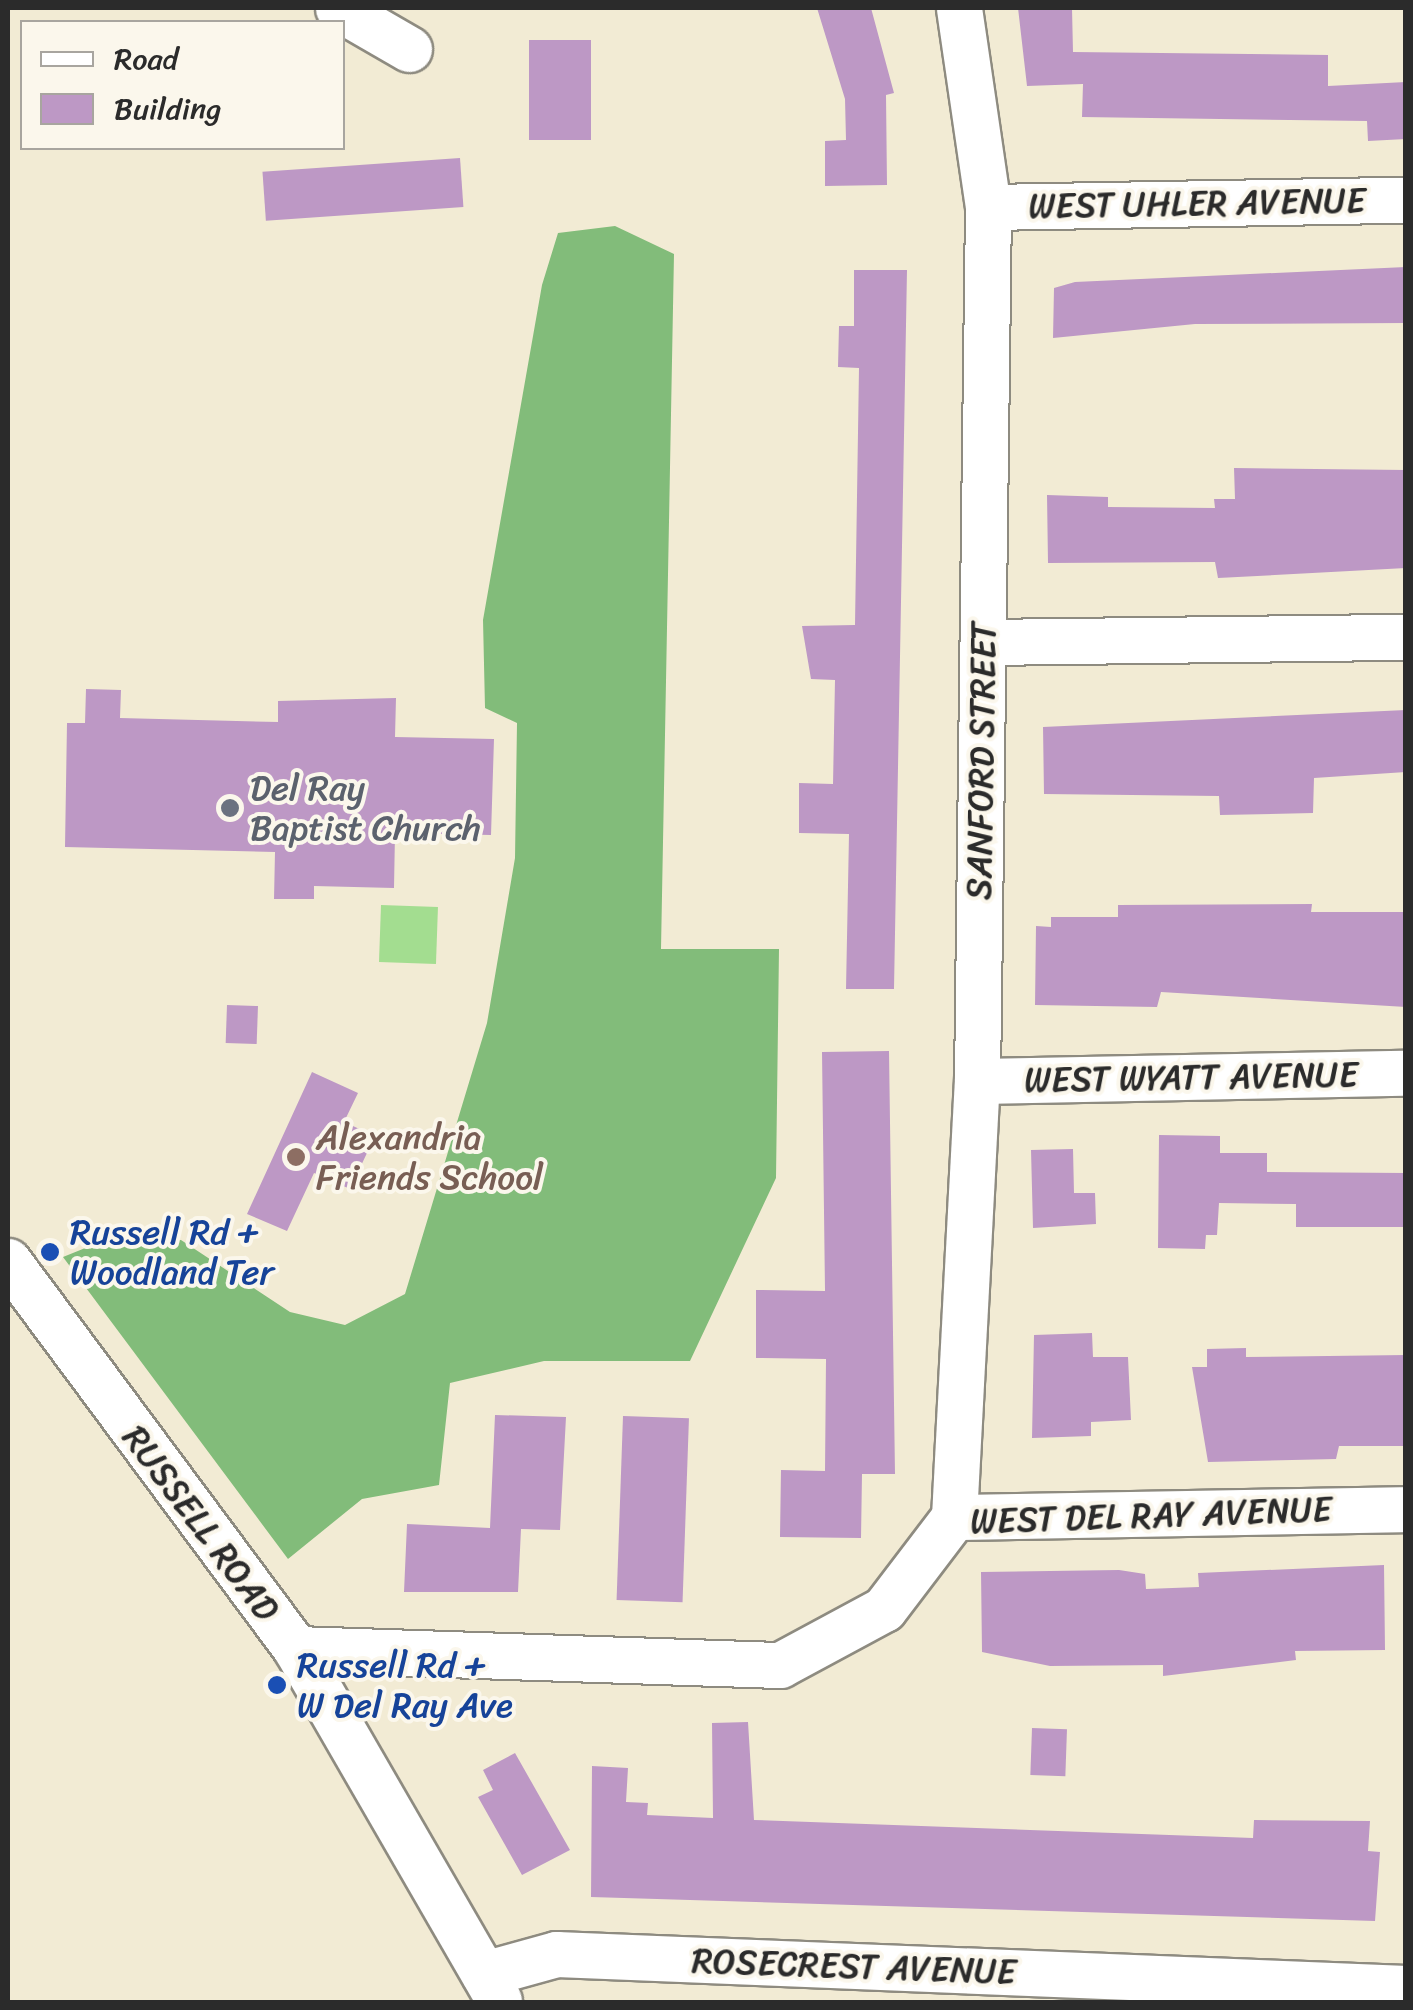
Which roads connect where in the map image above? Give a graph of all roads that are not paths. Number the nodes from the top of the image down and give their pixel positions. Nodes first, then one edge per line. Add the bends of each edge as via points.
1 (338, 8) edge
2 (959, 8) edge
3 (409, 48) dead end
4 (1406, 200) edge
5 (988, 207) junction
6 (1406, 637) edge
7 (983, 642) junction
8 (1406, 1073) edge
9 (977, 1081) junction
10 (8, 1261) edge
11 (1406, 1508) edge
12 (954, 1517) junction
13 (296, 1649) junction
14 (492, 1988) edge
15 (1406, 1988) edge

1 - 3 street
2 - 5 street, SANFORD STREET
4 - 5 street, WEST UHLER AVENUE
5 - 7 street, SANFORD STREET
6 - 7 street
7 - 9 street, SANFORD STREET
8 - 9 street, WEST WYATT AVENUE
9 - 12 street, SANFORD STREET
10 - 13 street, RUSSELL ROAD
11 - 12 street, WEST DEL RAY AVENUE
12 - 13 street, WEST DEL RAY AVENUE via 884,1609 780,1665
13 - 14 street, RUSSELL ROAD
14 - 15 street, ROSECREST AVENUE via 556,1954

